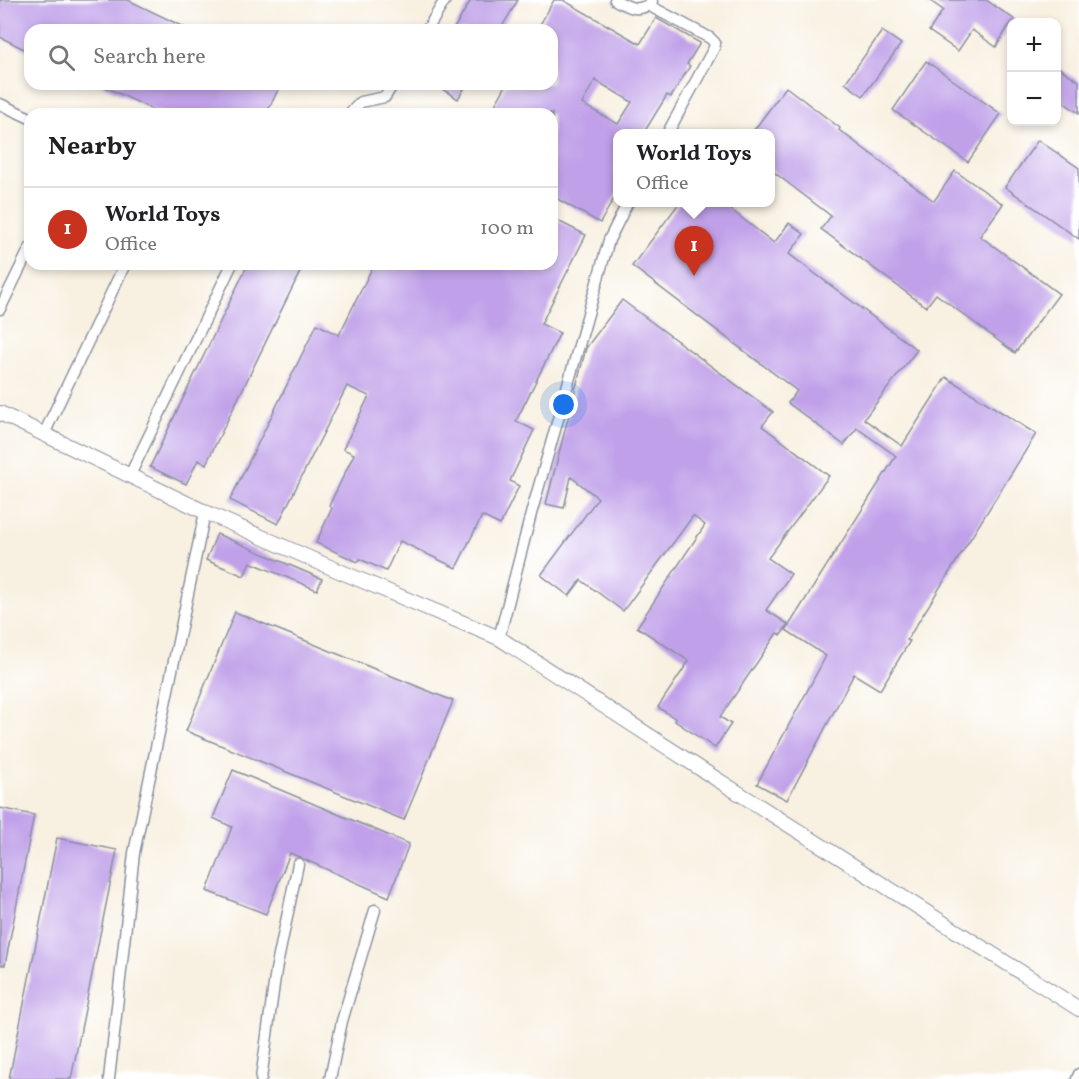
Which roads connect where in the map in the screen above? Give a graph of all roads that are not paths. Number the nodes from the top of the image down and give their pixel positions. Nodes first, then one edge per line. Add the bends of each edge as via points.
1 (445, 0) edge
2 (615, 0) edge
3 (650, 3) edge
4 (431, 24) edge
5 (389, 90) edge
6 (0, 104) edge
7 (355, 108) edge
8 (24, 115) edge
9 (670, 129) edge
10 (626, 207) edge
11 (24, 260) edge
12 (122, 270) edge
13 (229, 270) edge
14 (0, 309) edge
15 (0, 413) edge
16 (44, 434) junction
17 (130, 475) junction
18 (205, 512) junction
19 (499, 638) junction
20 (298, 864) dead end
21 (375, 910) dead end
22 (1079, 1009) edge
23 (1079, 1074) edge
24 (110, 1079) edge
25 (261, 1079) edge
26 (330, 1079) edge
27 (1077, 1079) edge

1 - 4 street
2 - 3 street via 635,9
3 - 9 street via 715,43
5 - 7 street via 385,97 361,102
6 - 8 street
10 - 19 street via 609,240
11 - 14 street
12 - 16 street
13 - 17 street
15 - 16 street
16 - 17 street
17 - 18 street
18 - 19 street
18 - 24 street via 134,853
19 - 22 street
20 - 25 street via 276,970
21 - 26 street via 342,1021
23 - 27 street

